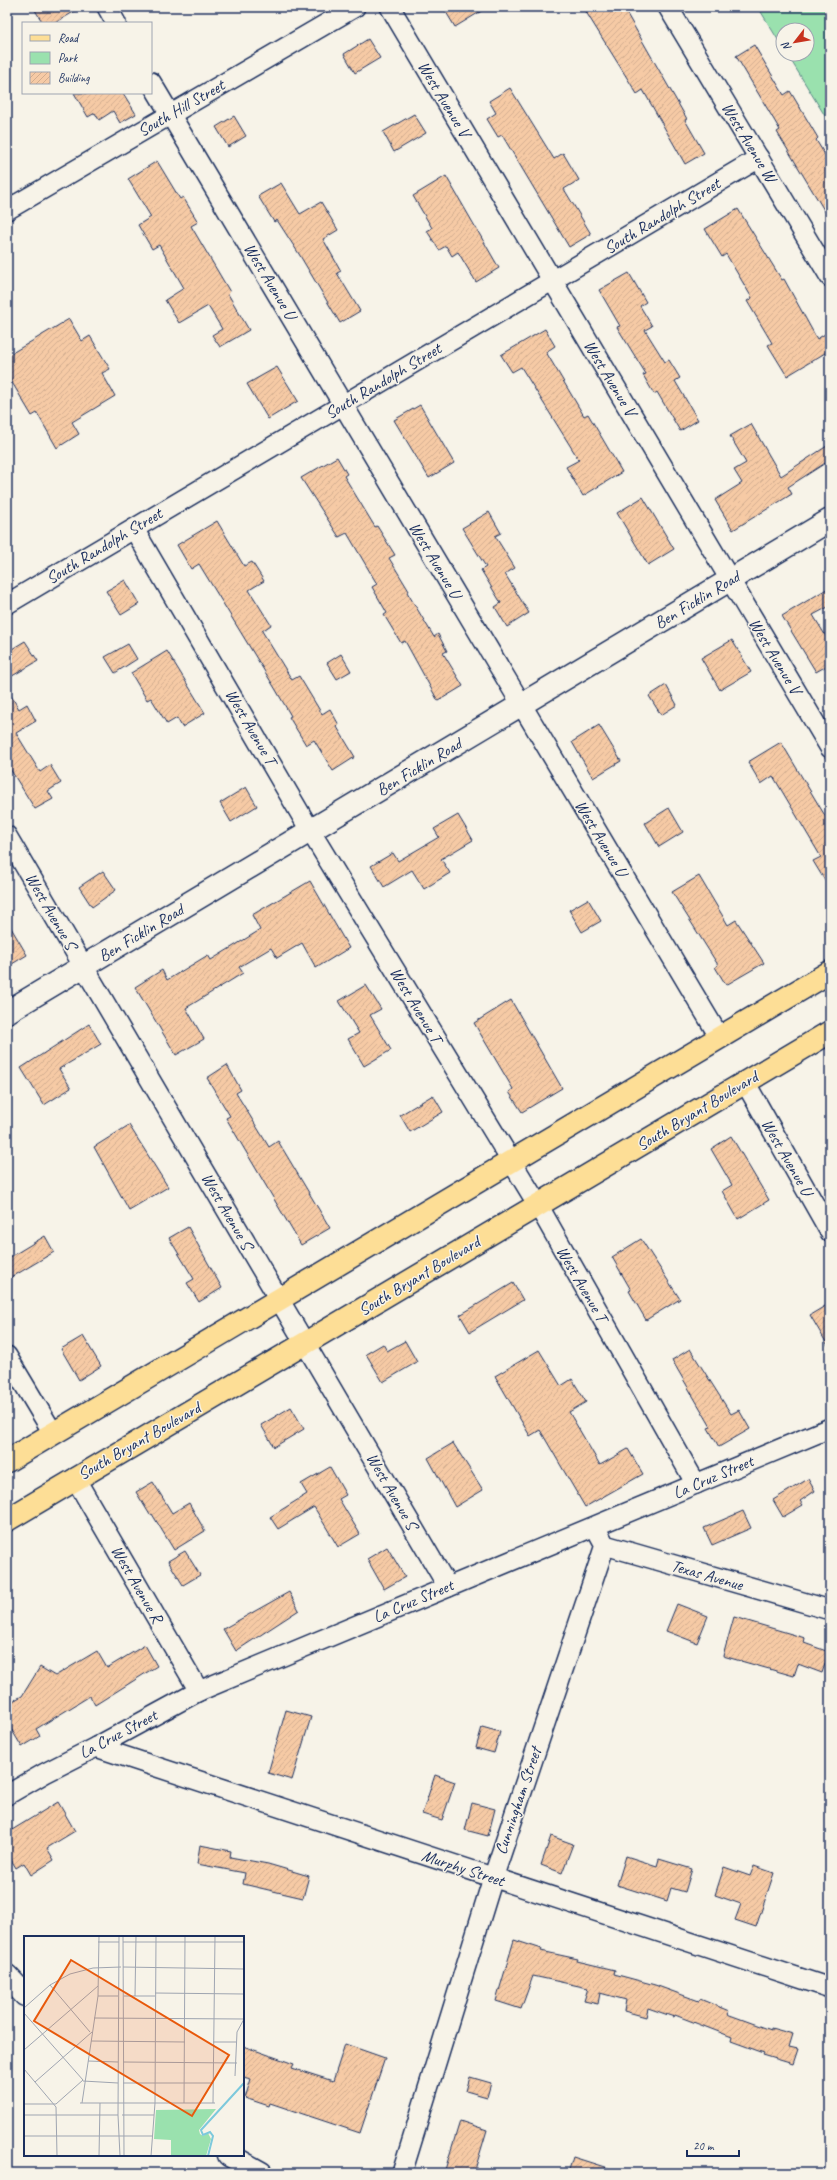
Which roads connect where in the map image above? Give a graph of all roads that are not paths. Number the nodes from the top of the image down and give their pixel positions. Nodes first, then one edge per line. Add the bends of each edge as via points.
1 (107, 7) edge
2 (355, 7) edge
3 (390, 7) edge
4 (668, 7) edge
5 (115, 22) edge
6 (152, 84) edge
7 (170, 114) junction
8 (759, 158) junction
9 (7, 210) edge
10 (830, 277) edge
11 (552, 281) junction
12 (343, 405) junction
13 (830, 520) edge
14 (134, 528) junction
15 (730, 580) junction
16 (7, 604) edge
17 (522, 705) junction
18 (830, 748) edge
19 (312, 832) junction
20 (7, 836) edge
21 (84, 966) junction
22 (830, 972) edge
23 (7, 1012) edge
24 (830, 1032) edge
25 (720, 1038) junction
26 (745, 1082) junction
27 (511, 1161) junction
28 (538, 1206) junction
29 (830, 1232) edge
30 (279, 1299) junction
31 (305, 1343) junction
32 (7, 1356) edge
33 (830, 1428) edge
34 (53, 1433) junction
35 (7, 1461) edge
36 (75, 1478) junction
37 (696, 1484) junction
38 (7, 1520) edge
39 (595, 1526) junction
40 (605, 1545) junction
41 (448, 1587) junction
42 (830, 1610) edge
43 (199, 1691) junction
44 (96, 1747) junction
45 (7, 1795) edge
46 (492, 1878) junction
47 (7, 1976) edge
48 (830, 1988) edge
49 (24, 1994) edge
50 (231, 2156) edge
51 (261, 2173) edge
52 (402, 2173) edge

1 - 5 street
2 - 7 street, South Hill Street
3 - 11 street, West Avenue V
4 - 8 street, West Avenue W
6 - 7 street, West Avenue U
7 - 9 street, South Hill Street
7 - 12 street, West Avenue U
8 - 10 street, West Avenue W
8 - 11 street, South Randolph Street
11 - 12 street, South Randolph Street
11 - 15 street, West Avenue V
12 - 14 street, South Randolph Street
12 - 17 street, West Avenue U
13 - 15 street, Ben Ficklin Road
14 - 16 street, South Randolph Street
14 - 19 street, West Avenue T
15 - 17 street, Ben Ficklin Road
15 - 18 street, West Avenue V
17 - 19 street, Ben Ficklin Road
17 - 25 street, West Avenue U
19 - 21 street, Ben Ficklin Road
19 - 27 street, West Avenue T
20 - 21 street, West Avenue S
21 - 23 street, Ben Ficklin Road
21 - 30 street, West Avenue S
22 - 25 main road
24 - 26 main road, South Bryant Boulevard
25 - 27 main road
26 - 28 main road, South Bryant Boulevard
26 - 29 street, West Avenue U
27 - 28 street, West Avenue T
27 - 30 main road
28 - 31 main road, South Bryant Boulevard
28 - 37 street, West Avenue T
30 - 31 street, West Avenue S
30 - 34 main road
31 - 36 main road, South Bryant Boulevard
31 - 41 street, West Avenue S
32 - 34 street
33 - 37 street, La Cruz Street
34 - 35 main road
36 - 38 main road, South Bryant Boulevard
36 - 43 street, West Avenue R
37 - 39 street, La Cruz Street
39 - 40 street
39 - 41 street, La Cruz Street
40 - 42 street, Texas Avenue
40 - 46 street, Cunningham Street
41 - 43 street, La Cruz Street
43 - 44 street, La Cruz Street
44 - 45 street, La Cruz Street
44 - 46 street, Murphy Street
46 - 48 street, Murphy Street
46 - 52 street, Cunningham Street
47 - 49 street
50 - 51 street

